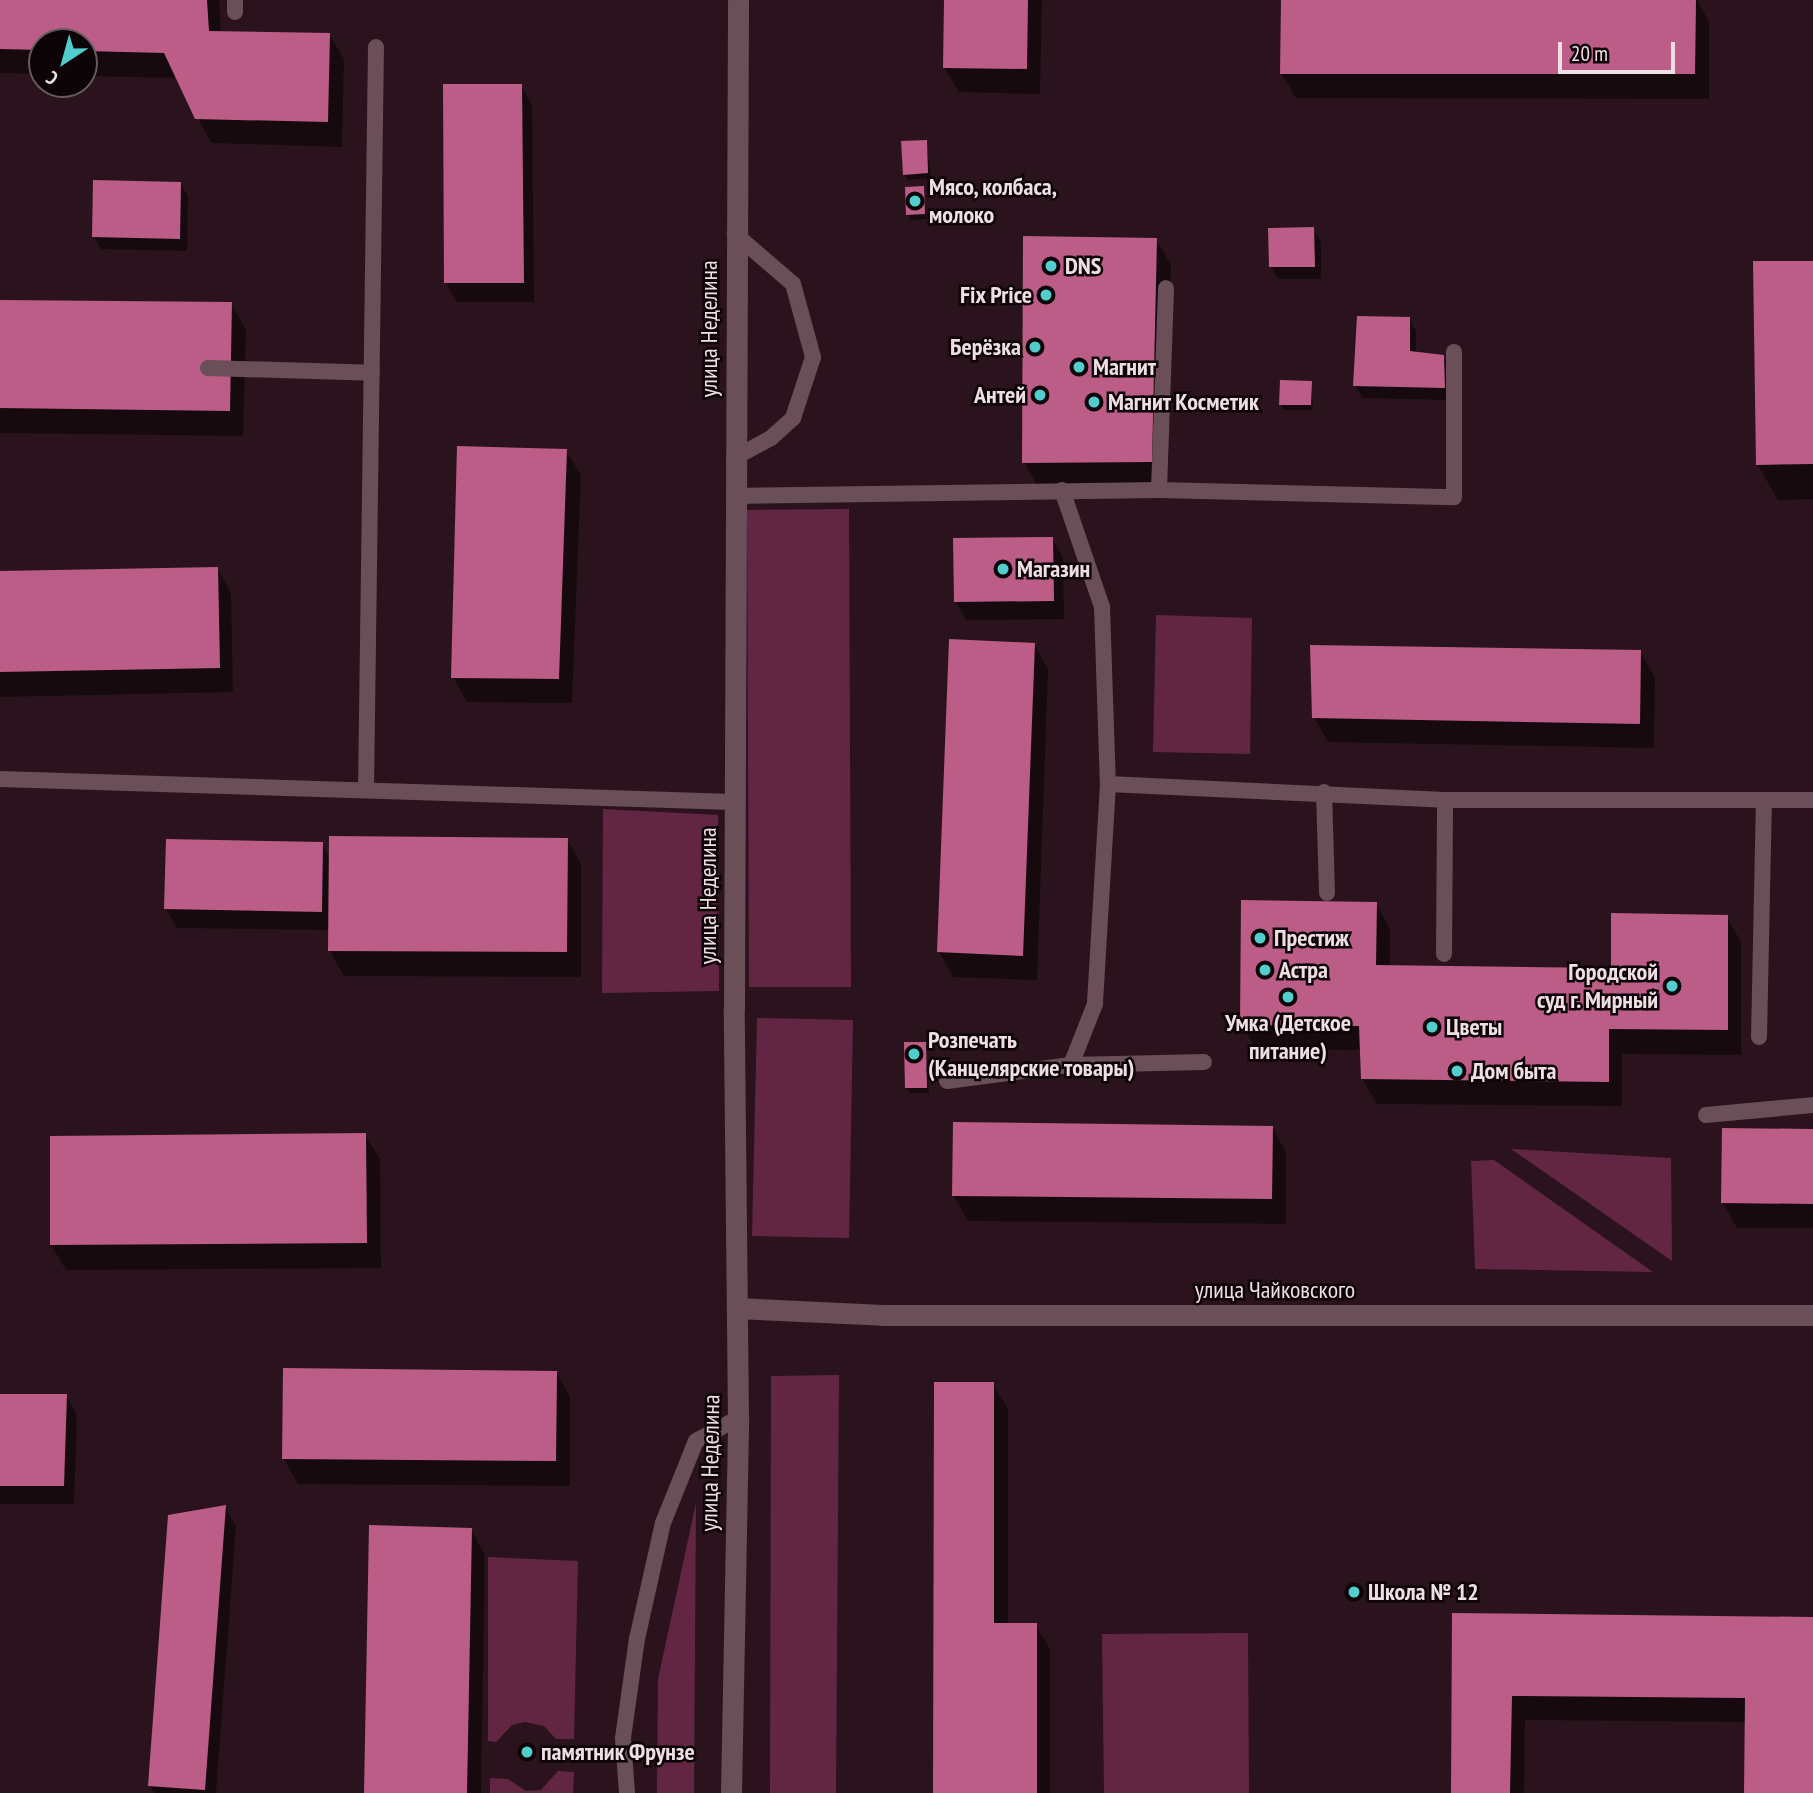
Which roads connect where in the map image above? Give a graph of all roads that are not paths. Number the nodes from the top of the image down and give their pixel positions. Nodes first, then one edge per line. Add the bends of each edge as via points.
1 (738, 0) edge
2 (376, 47) dead end
3 (735, 234) junction
4 (1166, 288) dead end
5 (1454, 352) dead end
6 (208, 368) dead end
7 (372, 373) junction
8 (734, 458) junction
9 (1062, 490) junction
10 (1160, 490) junction
11 (734, 496) junction
12 (0, 779) edge
13 (1108, 784) junction
14 (366, 790) junction
15 (1324, 792) junction
16 (1445, 800) junction
17 (1813, 800) edge
18 (734, 802) junction
19 (1764, 802) junction
20 (1327, 893) dead end
21 (1444, 954) dead end
22 (1759, 1037) dead end
23 (1204, 1062) dead end
24 (1071, 1065) junction
25 (947, 1081) dead end
26 (1813, 1105) edge
27 (1706, 1115) dead end
28 (737, 1308) junction
29 (1813, 1315) edge
30 (738, 1418) junction
31 (627, 1793) edge
32 (731, 1793) edge

1 - 3 street, улица Неделина
2 - 7 lane
3 - 8 street, улица Неделина
3 - 8 lane via 793,284 813,356 793,418 771,438
4 - 10 lane
5 - 10 lane via 1454,497
6 - 7 lane
7 - 14 lane
8 - 11 street, улица Неделина
9 - 10 lane
9 - 11 lane
9 - 13 lane via 1102,607
11 - 18 street, улица Неделина
12 - 14 lane
13 - 15 lane
13 - 24 lane via 1095,1004
14 - 18 lane
15 - 16 lane
15 - 20 lane
16 - 19 lane
16 - 21 lane
17 - 19 lane
18 - 28 street, улица Неделина
19 - 22 lane
23 - 24 lane
24 - 25 lane
26 - 27 lane
28 - 29 street, улица Чайковского via 883,1315
28 - 30 street, улица Неделина
30 - 31 lane via 696,1441 663,1522 637,1639 625,1725
30 - 32 street, улица Неделина

